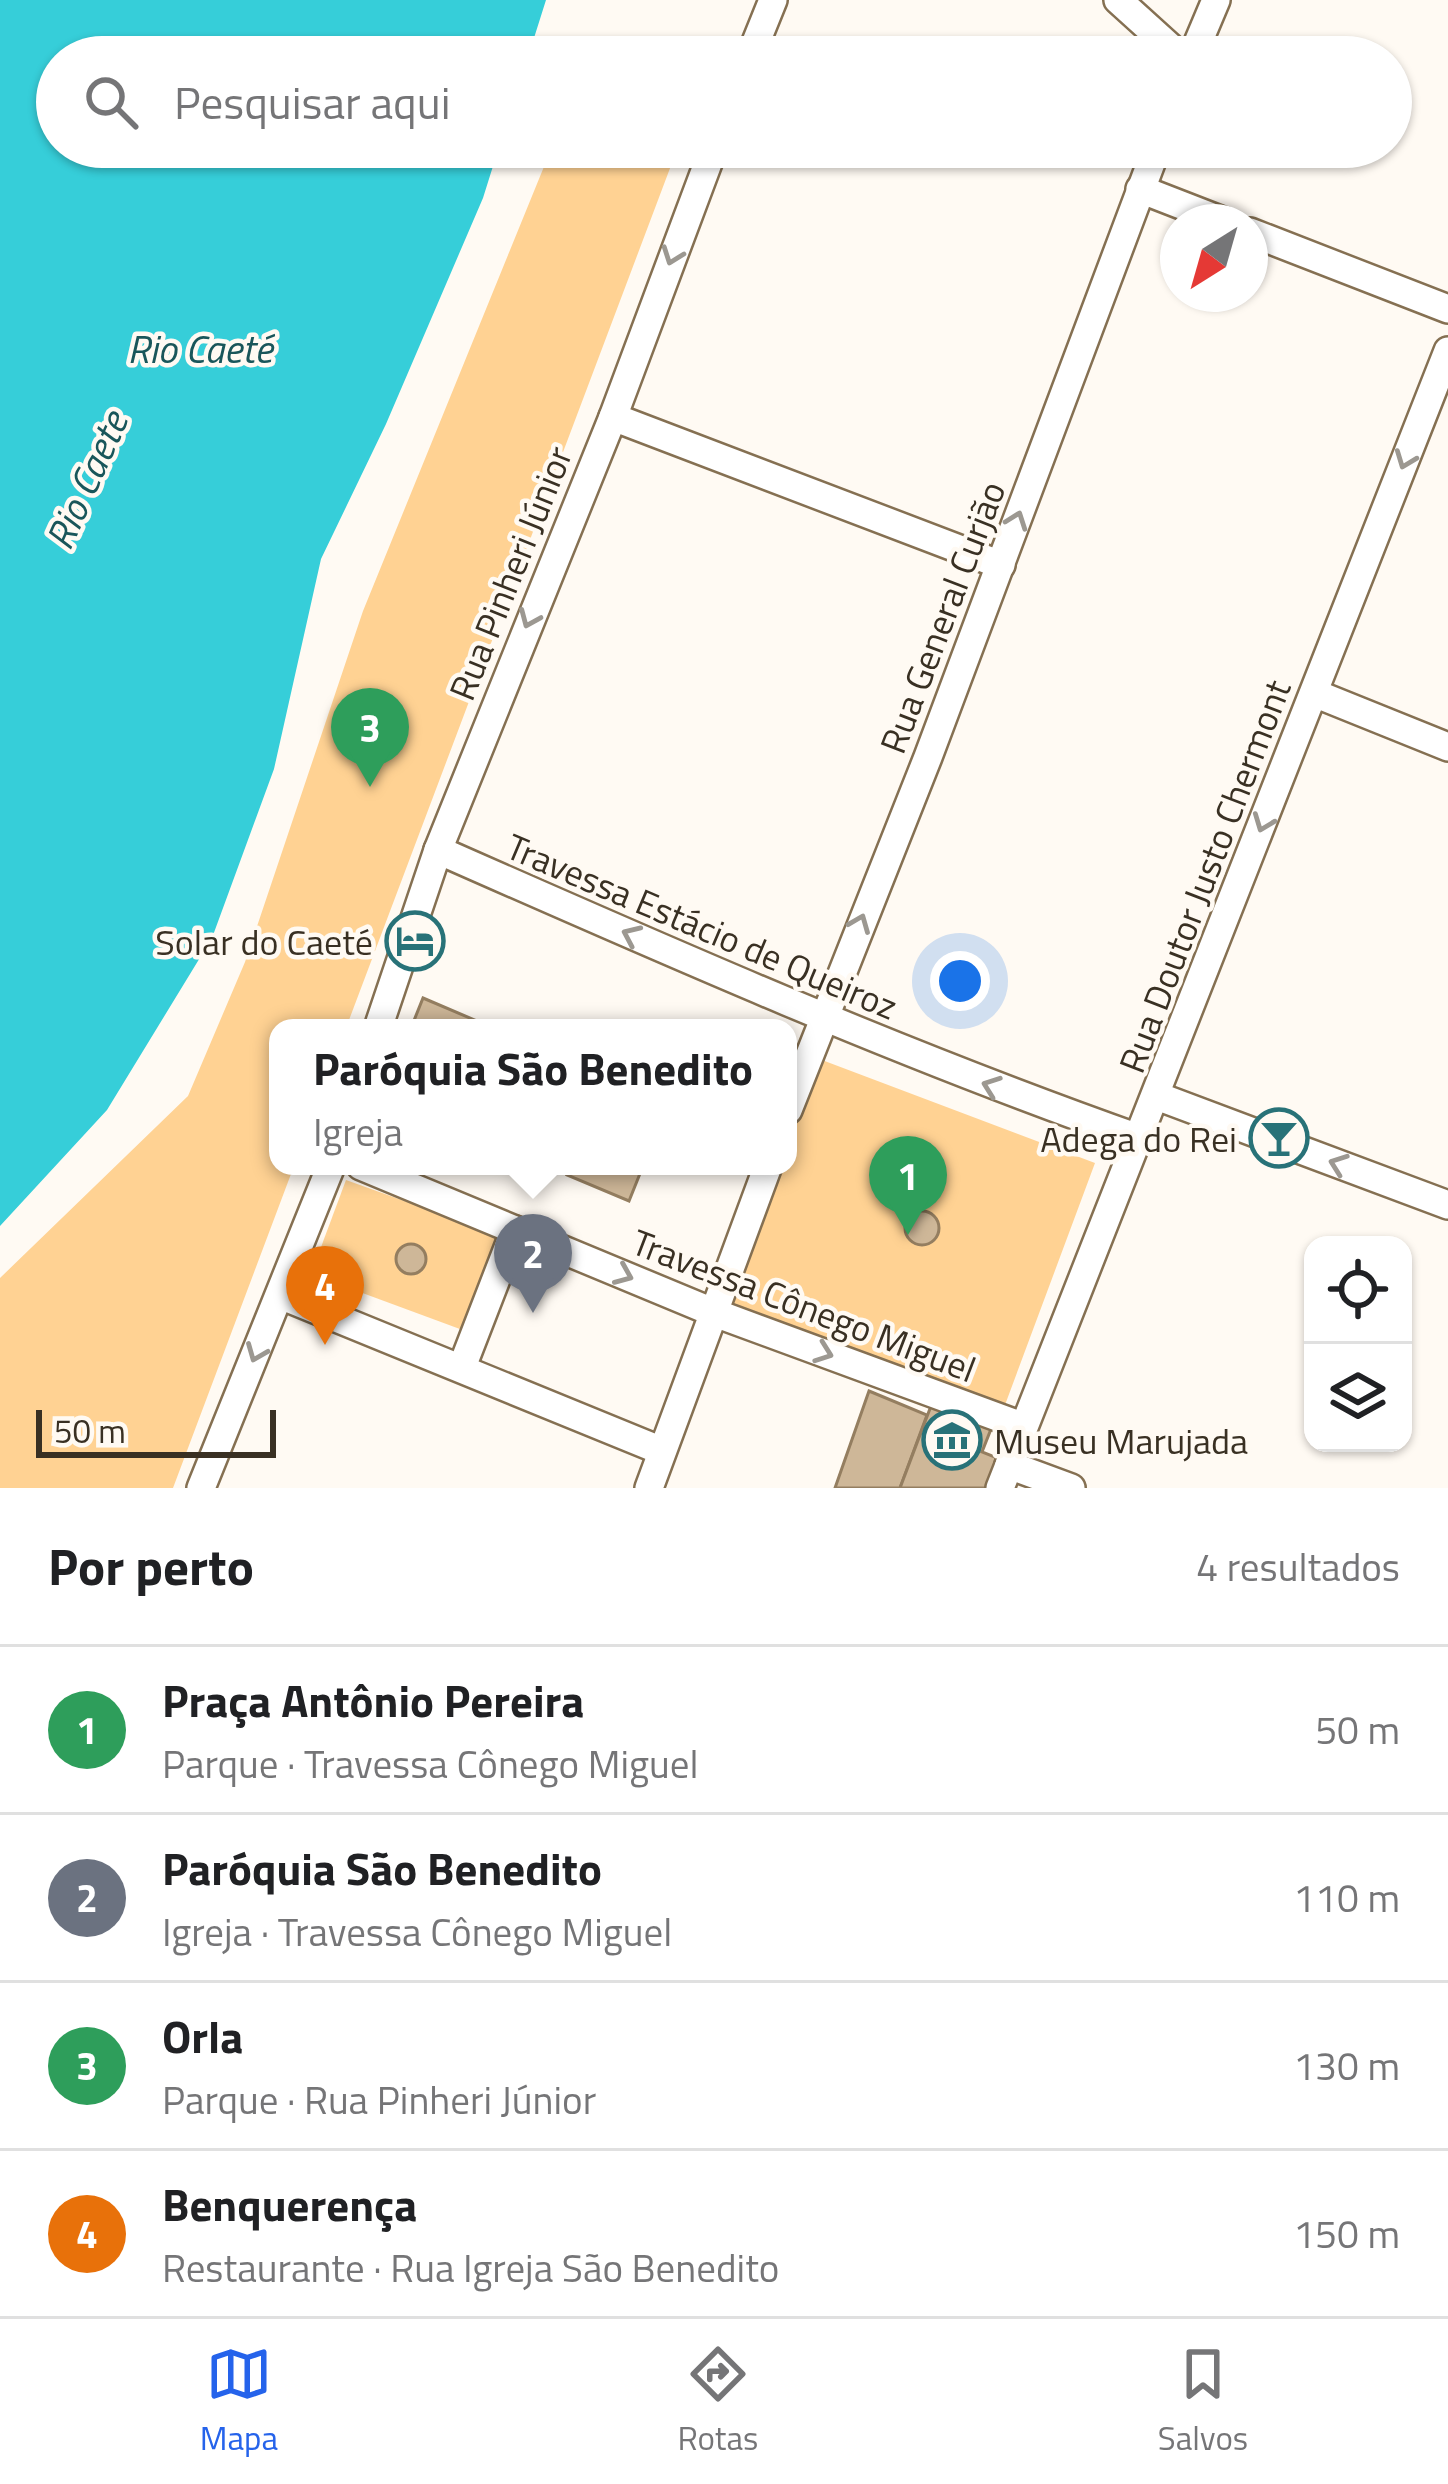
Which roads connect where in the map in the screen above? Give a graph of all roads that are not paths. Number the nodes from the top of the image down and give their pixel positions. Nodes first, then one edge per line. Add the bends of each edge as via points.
1 (773, 0) edge
2 (1118, 0) edge
3 (1216, 0) edge
4 (758, 36) edge
5 (1158, 36) edge
6 (1201, 36) edge
7 (706, 168) edge
8 (1148, 168) edge
9 (1140, 189) junction
10 (1179, 204) edge
11 (1268, 239) edge
12 (1448, 309) edge
13 (1448, 351) edge
14 (614, 417) junction
15 (1000, 565) junction
16 (1314, 693) junction
17 (1448, 747) edge
18 (438, 850) junction
19 (381, 1019) edge
20 (821, 1019) junction
21 (797, 1085) edge
22 (1156, 1096) junction
23 (1141, 1138) junction
24 (327, 1175) edge
25 (383, 1175) edge
26 (765, 1175) edge
27 (1448, 1205) edge
28 (515, 1230) junction
29 (280, 1295) junction
30 (715, 1313) junction
31 (462, 1367) junction
32 (1022, 1426) junction
33 (662, 1451) junction
34 (1004, 1476) edge
35 (201, 1488) edge
36 (649, 1488) edge
37 (1071, 1488) edge

1 - 4 street
2 - 5 street
3 - 6 street
7 -> 14 street, Rua Pinheri Júnior
8 - 9 street, Rua General Curjão
9 - 10 street
15 -> 9 street, Rua General Curjão
11 - 12 street
13 -> 16 street, Rua Doutor Justo Chermont
14 - 15 street
14 -> 18 street, Rua Pinheri Júnior
20 -> 15 street, Rua General Curjão
16 - 17 street
16 -> 22 street, Rua Doutor Justo Chermont
18 - 19 street, Rua Pinheri Júnior
20 -> 18 street, Travessa Estácio de Queiroz
20 - 21 street, Rua General Curjão
23 -> 20 street, Travessa Estácio de Queiroz
22 - 23 street, Rua Doutor Justo Chermont
27 -> 22 street
23 - 32 street, Rua Doutor Justo Chermont
24 - 29 street
25 - 28 street, Travessa Cônego Miguel
26 - 30 street
28 -> 30 street, Travessa Cônego Miguel
28 - 31 street
29 - 31 street
29 -> 35 street
30 -> 32 street, Travessa Cônego Miguel
30 - 33 street
31 - 33 street
32 - 34 street, Rua Doutor Justo Chermont
33 - 36 street
34 - 37 street

